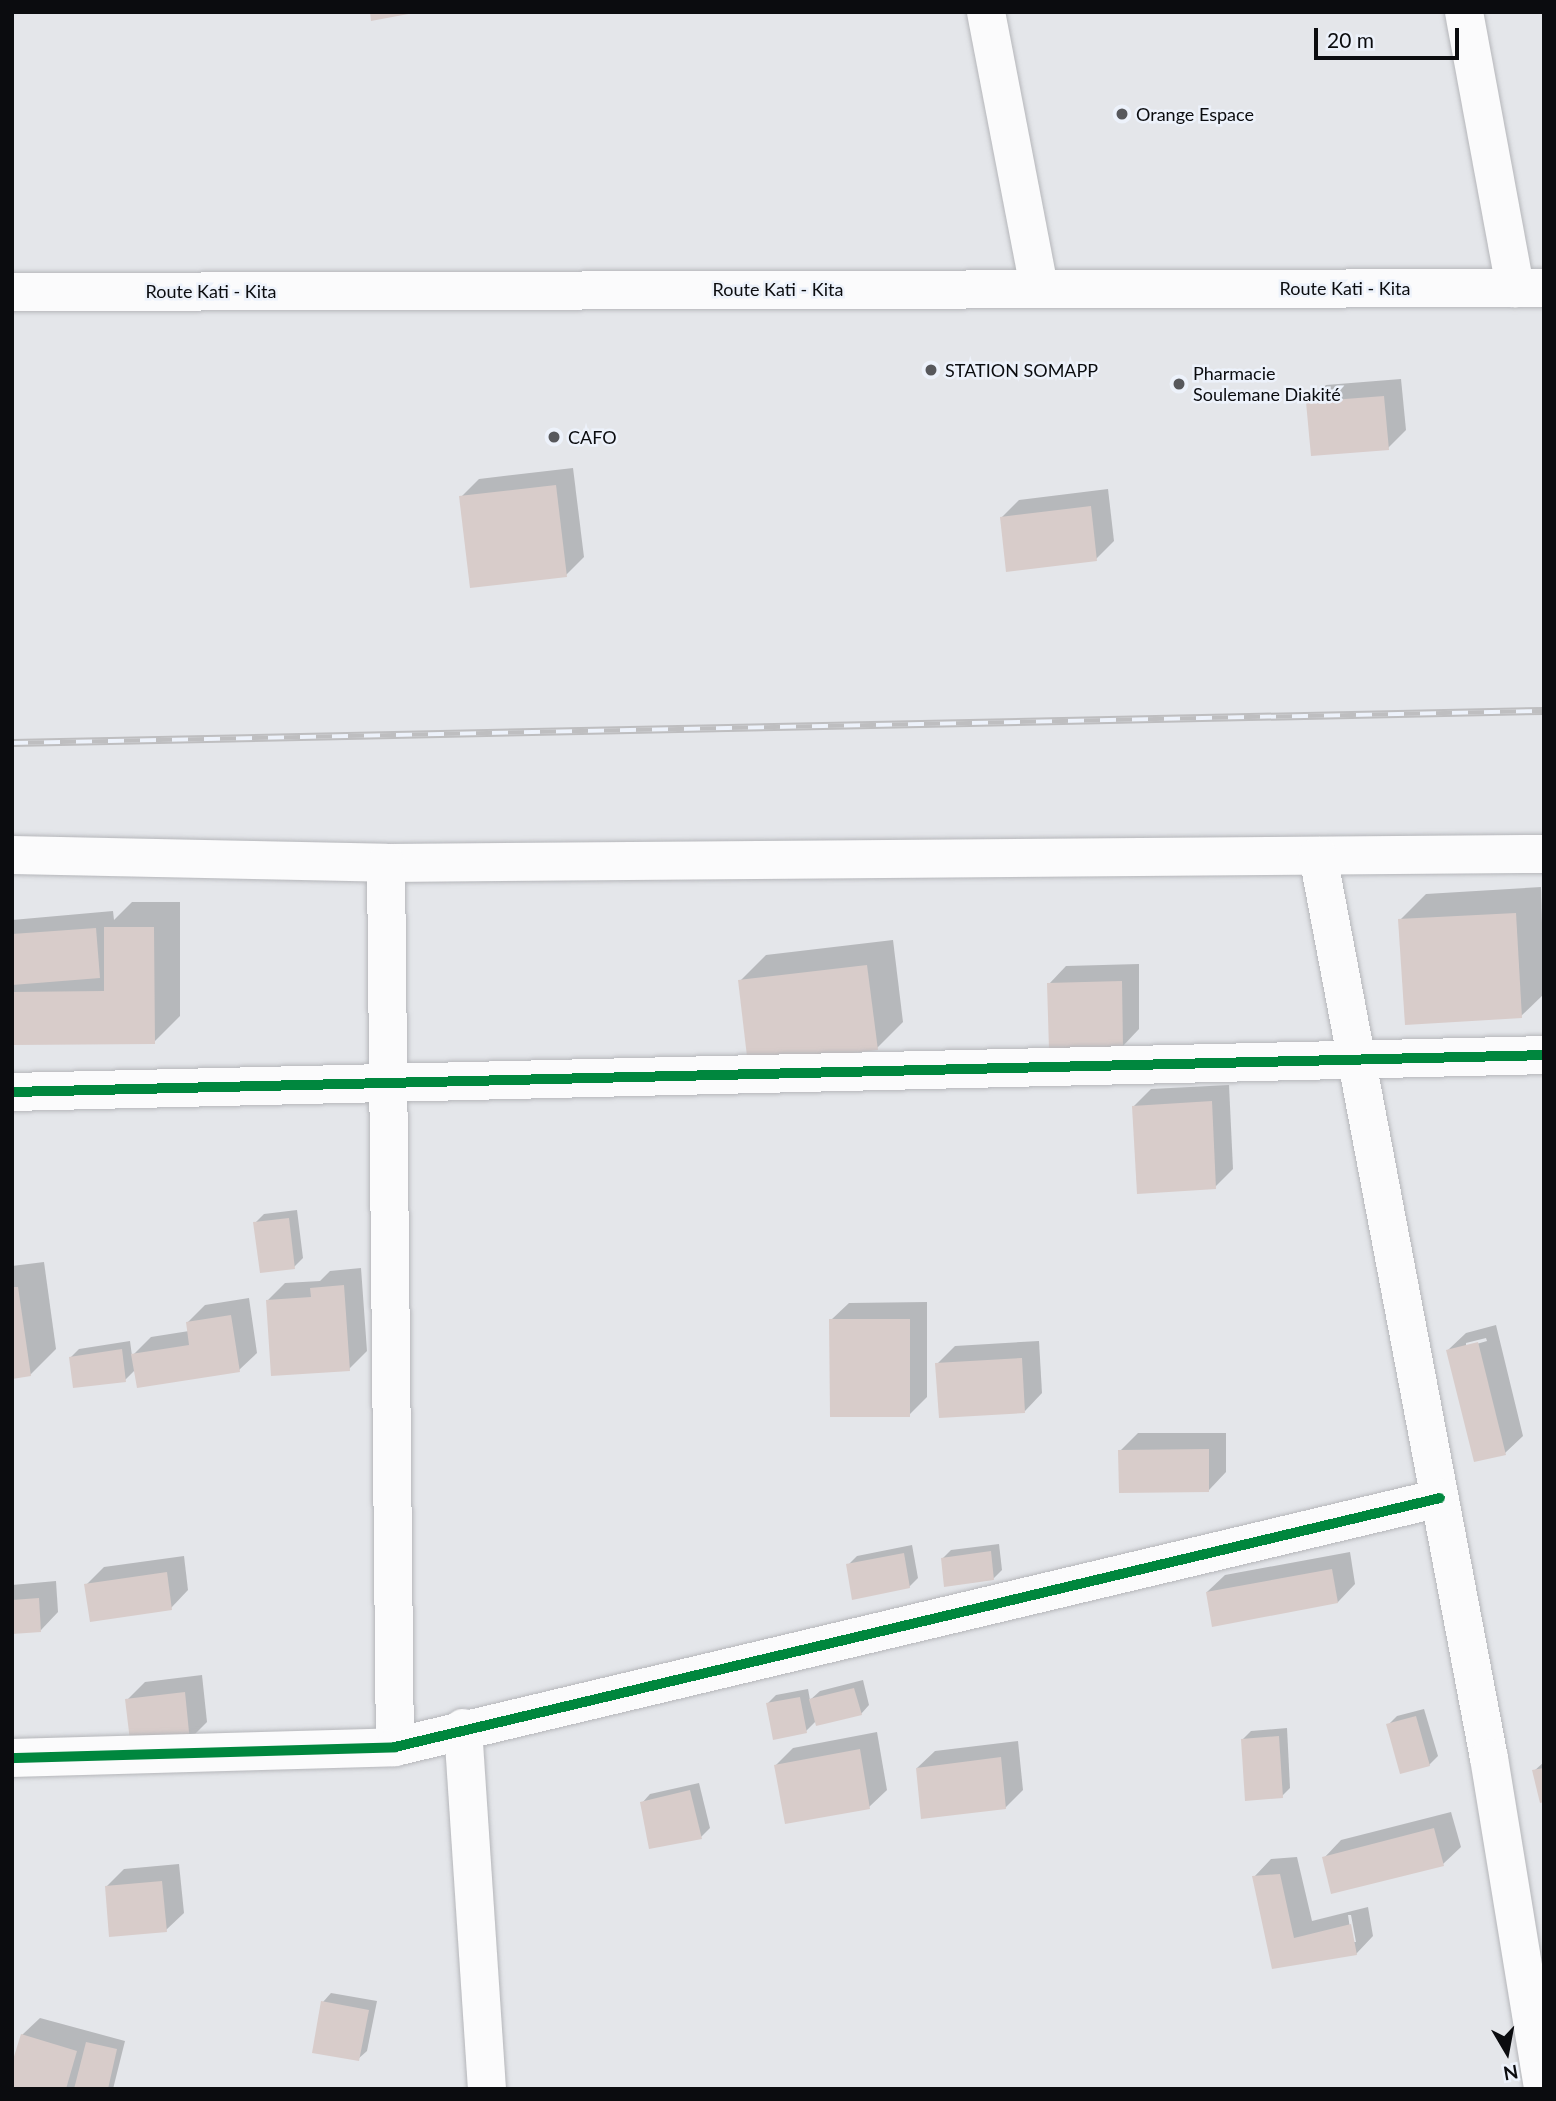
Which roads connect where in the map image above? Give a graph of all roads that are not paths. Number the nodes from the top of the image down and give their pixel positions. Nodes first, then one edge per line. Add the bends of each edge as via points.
1 (986, 12) edge
2 (1464, 12) edge
3 (1039, 287) junction
4 (1529, 288) edge
5 (12, 292) edge
6 (1544, 854) edge
7 (12, 855) edge
8 (1318, 856) junction
9 (386, 863) junction
10 (1544, 1055) edge
11 (1357, 1059) junction
12 (388, 1083) junction
13 (12, 1092) edge
14 (1440, 1498) junction
15 (463, 1728) junction
16 (395, 1747) junction
17 (12, 1758) edge
18 (487, 2089) edge
19 (1543, 2089) edge

1 - 3 street
2 - 4 street
3 - 4 street, Route Kati - Kita
3 - 5 street, Route Kati - Kita
6 - 8 street
7 - 9 street
8 - 9 street
8 - 11 street
9 - 12 street
10 - 11 street
11 - 12 street
11 - 14 street
12 - 13 street
12 - 16 street
14 - 15 street
14 - 19 street via 1489,1758
15 - 16 street
15 - 18 street
16 - 17 street

